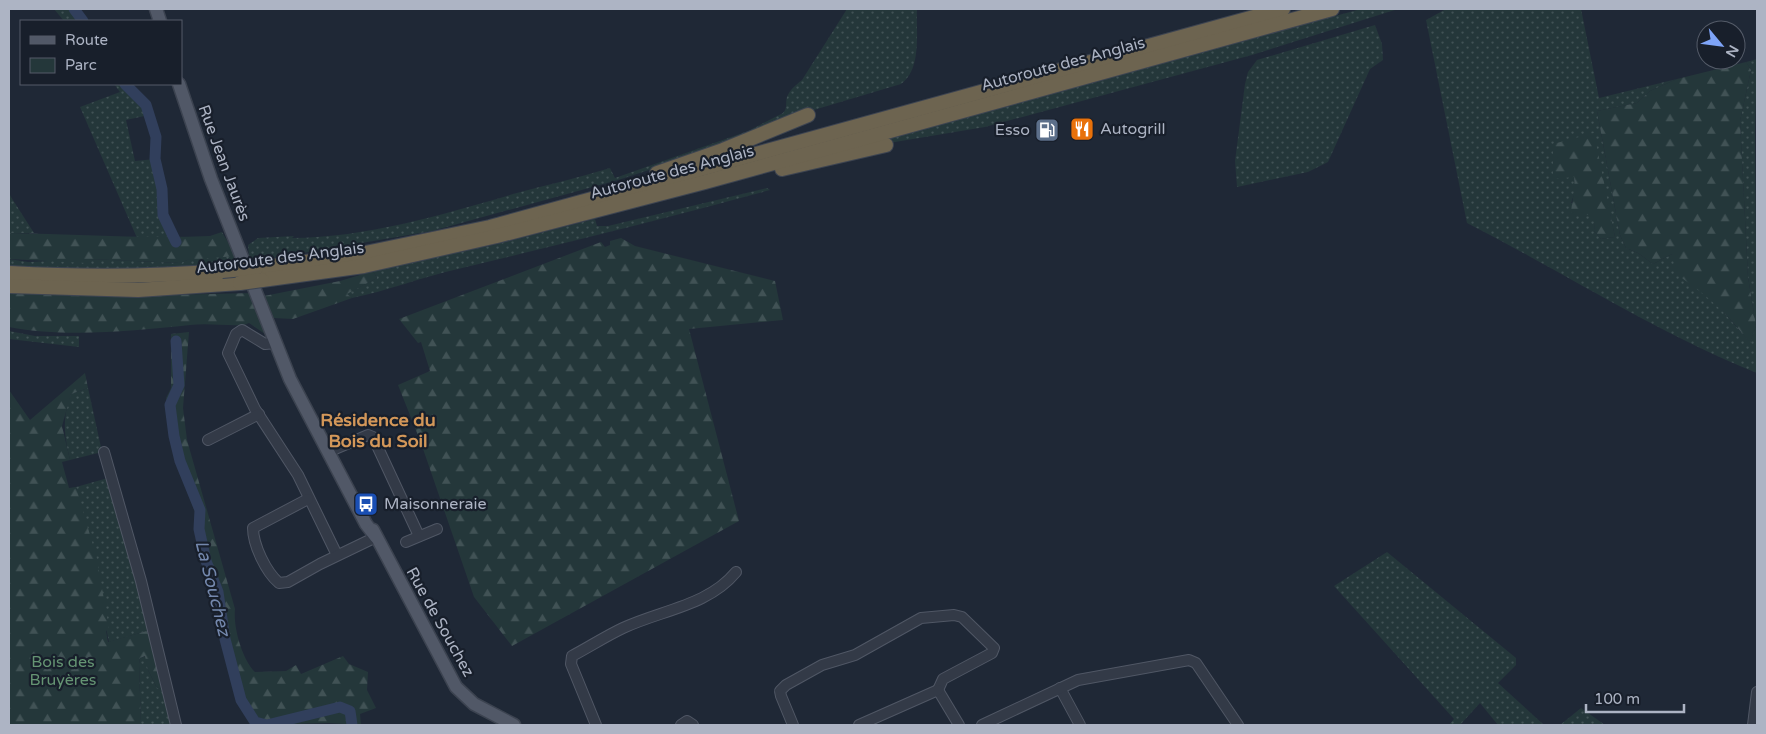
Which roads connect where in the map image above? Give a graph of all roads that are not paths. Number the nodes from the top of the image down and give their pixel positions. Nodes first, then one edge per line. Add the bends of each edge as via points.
1 (1283, 9) edge
2 (1332, 9) edge
3 (179, 85) edge
4 (808, 115) dead end
5 (886, 145) dead end
6 (705, 182) junction
7 (536, 214) junction
8 (9, 273) edge
9 (259, 274) junction
10 (9, 286) edge
11 (271, 344) junction
12 (259, 414) junction
13 (208, 440) dead end
14 (330, 451) junction
15 (104, 452) dead end
16 (308, 499) junction
17 (437, 529) dead end
18 (419, 536) junction
19 (376, 537) junction
20 (406, 542) dead end
21 (337, 555) junction
22 (736, 572) dead end
23 (1060, 688) junction
24 (938, 690) junction
25 (1757, 692) edge
26 (176, 725) edge
27 (514, 725) edge
28 (596, 725) edge
29 (681, 725) edge
30 (693, 725) edge
31 (793, 725) edge
32 (859, 725) edge
33 (959, 725) edge
34 (982, 725) edge
35 (1080, 725) edge
36 (1238, 725) edge
37 (1753, 725) edge

1 - 7 highway, Autoroute des Anglais
2 - 6 highway, Autoroute des Anglais
3 - 11 main road, Rue Jean Jaurès via 194,135 233,229
4 - 7 highway via 694,161 554,204
5 - 6 highway via 802,165
6 - 9 highway, Autoroute des Anglais via 443,250 364,266
7 - 9 highway, Autoroute des Anglais via 453,235
8 - 9 highway, Autoroute des Anglais, bridge via 150,276 222,271
9 - 10 highway, Autoroute des Anglais, bridge via 240,283 138,290
11 - 12 street via 245,330 238,332 228,353
11 - 14 main road, Rue de Souchez
11 - 14 main road, Rue de Souchez
12 - 13 street
12 - 16 street via 298,475
14 - 18 street via 368,435 373,437
14 - 19 main road, Rue de Souchez via 366,524
15 - 26 street via 141,581
16 - 21 street
16 - 21 street via 253,528 253,535 273,578 279,583 288,582
17 - 18 street
18 - 20 street
19 - 21 street
19 - 27 main road, Rue de Souchez via 456,686 474,704
22 - 28 street via 725,585 708,594 682,607 624,627 572,656 571,664
23 - 34 street
23 - 35 street
23 - 36 street via 1078,680 1189,660 1196,662
24 - 31 street via 943,680 992,653 994,648 962,617 954,615 916,620 855,655 822,665 782,688 781,696
24 - 32 street
24 - 33 street
25 - 37 street
29 - 30 street via 687,722

